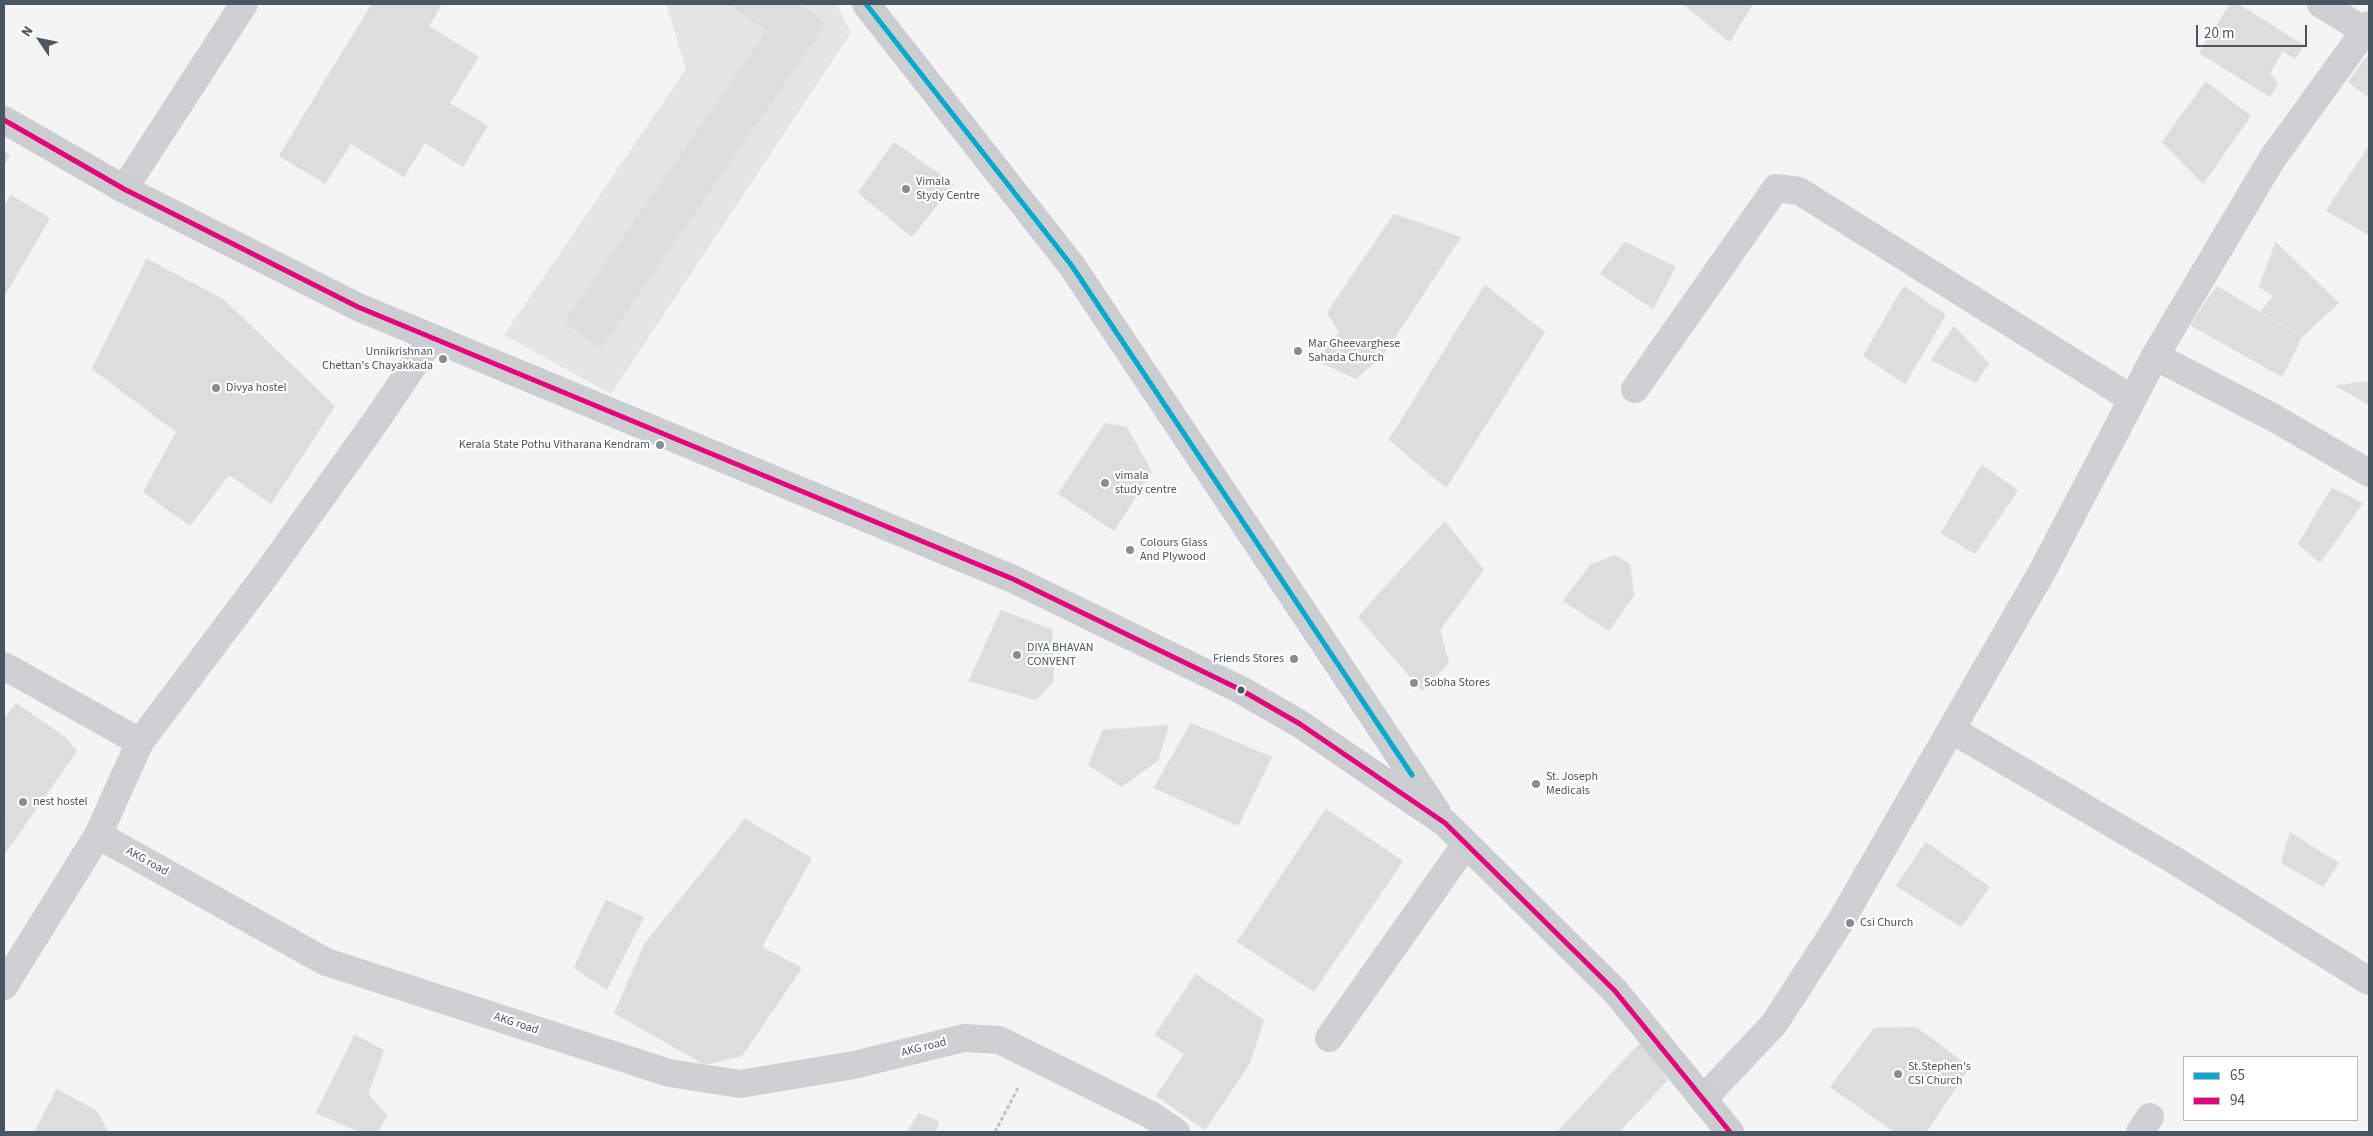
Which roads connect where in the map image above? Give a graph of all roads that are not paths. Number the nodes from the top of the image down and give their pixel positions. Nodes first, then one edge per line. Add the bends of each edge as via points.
1 (244, 4) edge
2 (866, 4) edge
3 (2321, 4) edge
4 (2367, 28) edge
5 (4, 120) edge
6 (124, 189) junction
7 (432, 338) junction
8 (2155, 356) junction
9 (1635, 389) dead end
10 (2132, 399) junction
11 (2369, 473) edge
12 (4, 666) edge
13 (1952, 730) junction
14 (140, 742) junction
15 (1445, 823) junction
16 (98, 835) junction
17 (1466, 844) junction
18 (2369, 981) edge
19 (4, 986) edge
20 (1329, 1038) dead end
21 (1703, 1099) junction
22 (1176, 1132) edge
23 (1730, 1132) edge

1 - 6 street
2 - 15 main road via 1072,266
3 - 4 street
4 - 8 street via 2272,159
5 - 6 main road
6 - 7 main road via 358,307
7 - 14 street via 265,576
7 - 15 main road via 1022,583 1241,690 1300,724
8 - 10 street
8 - 11 street via 2274,418
9 - 10 street via 1776,188 1799,191
10 - 13 street via 2043,570
12 - 14 street
13 - 18 street via 2182,865
13 - 21 street via 1842,918 1774,1024
14 - 16 street
15 - 17 main road
16 - 19 street
16 - 22 street, AKG road via 326,962 669,1073 740,1084 854,1065 964,1038 999,1040 1151,1115
17 - 20 street
17 - 21 main road via 1615,991
21 - 23 main road

